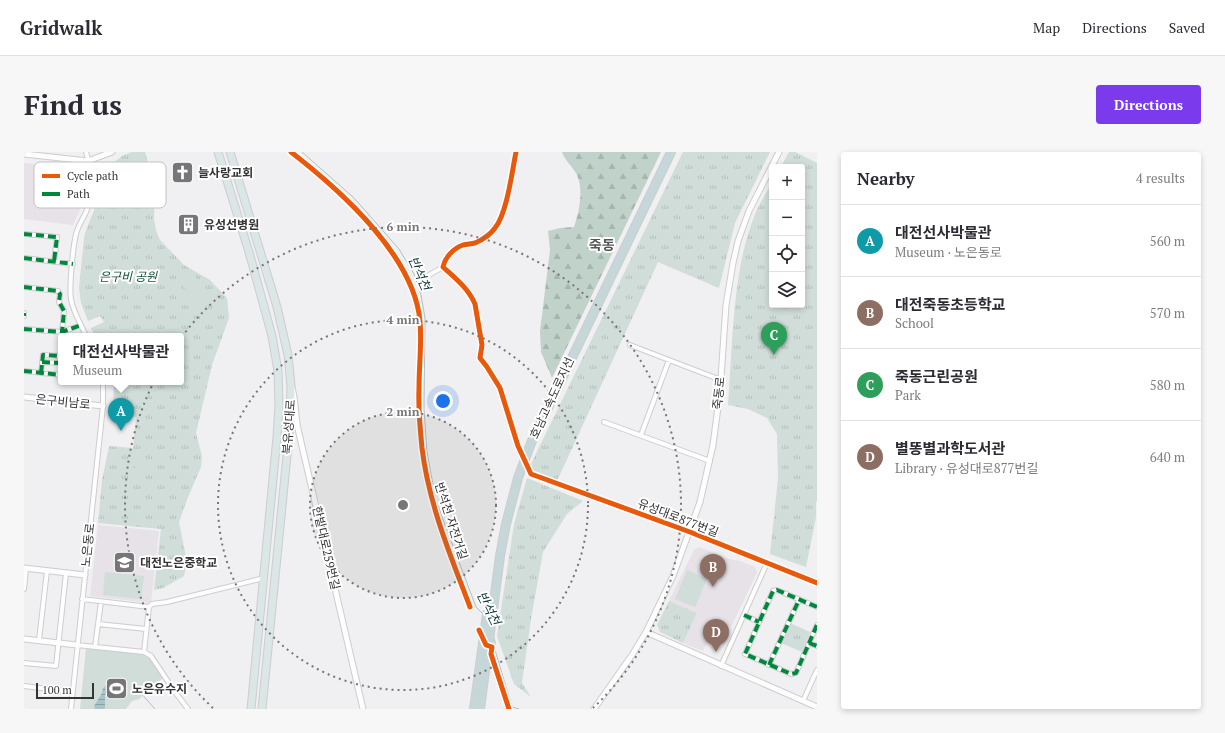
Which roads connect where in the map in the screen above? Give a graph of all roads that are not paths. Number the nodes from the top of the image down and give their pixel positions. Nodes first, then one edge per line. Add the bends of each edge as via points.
1 (86, 152) edge
2 (112, 152) edge
3 (218, 152) edge
4 (230, 152) edge
5 (516, 152) edge
6 (665, 152) edge
7 (671, 152) edge
8 (780, 152) edge
9 (24, 154) edge
10 (88, 161) junction
11 (88, 208) edge
12 (24, 234) edge
13 (24, 258) edge
14 (54, 262) junction
15 (73, 264) junction
16 (443, 267) junction
17 (429, 275) dead end
18 (24, 287) edge
19 (81, 325) junction
20 (24, 329) edge
21 (62, 332) junction
22 (85, 333) edge
23 (630, 345) dead end
24 (58, 356) edge
25 (669, 360) junction
26 (42, 362) junction
27 (58, 363) edge
28 (24, 371) edge
29 (41, 373) junction
30 (58, 375) edge
31 (721, 380) junction
32 (103, 385) edge
33 (291, 386) junction
34 (24, 397) edge
35 (103, 406) junction
36 (604, 422) dead end
37 (641, 435) junction
38 (518, 446) tunnel mouth
39 (710, 461) junction
40 (531, 474) dead end
41 (690, 532) junction
42 (767, 563) junction
43 (25, 568) edge
44 (47, 571) junction
45 (66, 573) junction
46 (85, 575) junction
47 (264, 578) junction
48 (817, 583) edge
49 (24, 589) edge
50 (82, 599) junction
51 (799, 600) junction
52 (101, 602) junction
53 (491, 605) junction
54 (149, 606) junction
55 (817, 607) edge
56 (744, 615) junction
57 (759, 622) junction
58 (98, 624) junction
59 (817, 625) edge
60 (146, 629) junction
61 (646, 632) junction
62 (24, 639) edge
63 (39, 640) junction
64 (58, 643) junction
65 (810, 643) junction
66 (77, 645) junction
67 (95, 646) junction
68 (817, 646) edge
69 (144, 652) junction
70 (24, 663) edge
71 (483, 665) junction
72 (769, 665) junction
73 (721, 666) junction
74 (817, 670) edge
75 (24, 686) edge
76 (72, 692) junction
77 (803, 701) junction
78 (817, 707) edge
79 (71, 709) edge
80 (188, 709) edge
81 (251, 709) edge
82 (262, 709) edge
83 (363, 709) edge
84 (474, 709) edge
85 (480, 709) edge
86 (594, 709) edge

1 - 10 street
2 - 10 street
3 - 47 main road, 북유성대로 via 249,252 272,336 278,371 279,405
4 - 33 main road, 북유성대로 via 277,307 288,355
5 - 16 street via 508,192 496,227 477,242 454,250
6 - 53 highway, 호남고속도로지선 via 526,442 501,522 494,556
7 - 53 highway, 호남고속도로지선 via 531,443 518,478 506,524
8 - 31 street, 죽동로 via 749,211 738,241 729,279
9 - 10 street
11 - 15 street via 76,235
12 - 14 street via 57,237
13 - 14 street
14 - 15 street
15 - 19 street via 71,299
16 - 17 street
16 - 38 street via 469,292 475,304 482,345 480,358 500,388
18 - 21 street via 58,291 59,302 64,311
19 - 21 street
19 - 22 street
20 - 21 street
23 - 25 street
24 - 26 street via 43,355
25 - 31 street
25 - 37 street
26 - 27 street
26 - 29 street
28 - 29 street
29 - 30 street
31 - 39 street, 죽동로
32 - 35 street, 노은동로
33 - 82 main road, 북유성대로 via 290,425
33 - 83 street, 한밭대로259번길 via 302,447
34 - 35 street, 은구비남로
35 - 46 street, 노은동로
36 - 37 street
37 - 39 street
39 - 41 street, 죽동로
40 - 41 street, 유성대로877번길
41 - 42 street, 유성대로877번길
41 - 61 street, 죽동로 via 673,576
42 - 48 street, 유성대로877번길
42 - 56 street
43 - 44 street
43 - 49 street
44 - 45 street
44 - 63 street
45 - 46 street
45 - 64 street
46 - 50 street, 노은동로
47 - 54 street
47 - 81 main road, 북유성대로
50 - 52 street
50 - 66 street, 노은동로
51 - 55 street
51 - 57 street via 777,590 773,591
51 - 72 street
52 - 54 street
52 - 58 street
53 - 71 highway, 호남고속도로지선
54 - 60 street
56 - 57 street
56 - 73 street
57 - 72 street via 745,654
58 - 60 street
58 - 67 street
59 - 65 street
60 - 69 street
61 - 73 street
61 - 86 street, 죽동로
62 - 63 street
63 - 64 street
64 - 66 street
64 - 70 street via 56,666
65 - 68 street
65 - 72 street via 796,673 791,674
66 - 67 street
66 - 76 street, 노은동로
67 - 69 street
69 - 80 street via 151,656
71 - 84 highway, 호남고속도로지선
71 - 85 highway, 호남고속도로지선
73 - 77 street
74 - 77 street
75 - 76 street
76 - 79 street, 노은동로
77 - 78 street

